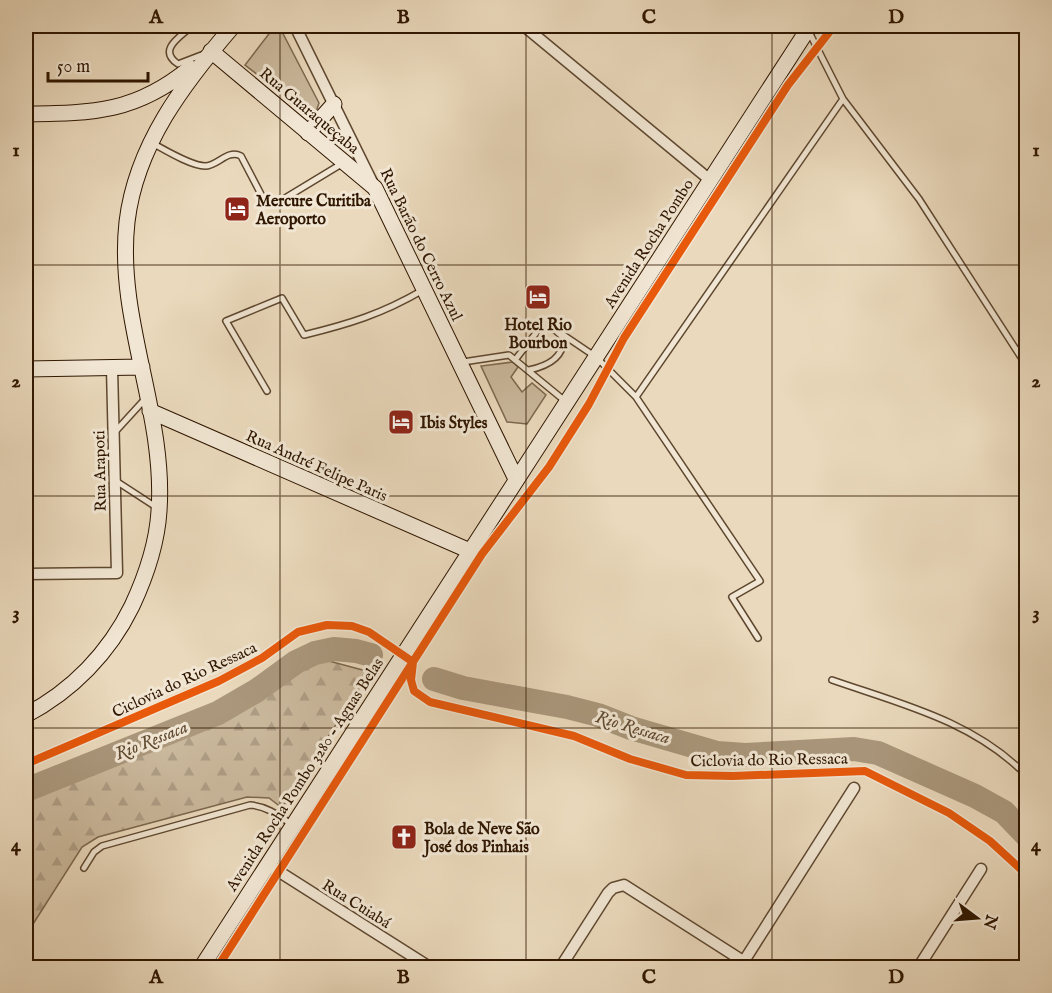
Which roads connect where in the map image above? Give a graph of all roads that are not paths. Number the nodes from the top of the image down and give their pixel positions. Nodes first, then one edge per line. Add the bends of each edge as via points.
1 (192, 26) edge
2 (233, 26) edge
3 (295, 26) edge
4 (524, 26) edge
5 (807, 27) edge
6 (211, 51) junction
7 (843, 99) junction
8 (334, 104) junction
9 (26, 114) edge
10 (308, 133) junction
11 (150, 142) junction
12 (344, 162) junction
13 (710, 180) junction
14 (375, 188) junction
15 (424, 289) junction
16 (537, 333) dead end
17 (596, 357) junction
18 (515, 360) junction
19 (460, 363) junction
20 (1026, 364) edge
21 (142, 367) junction
22 (112, 368) junction
23 (26, 369) edge
24 (529, 370) junction
25 (267, 391) dead end
26 (636, 397) junction
27 (566, 402) junction
28 (149, 404) junction
29 (114, 433) junction
30 (516, 479) junction
31 (115, 480) junction
32 (159, 510) junction
33 (470, 551) junction
34 (26, 574) edge
35 (758, 638) dead end
36 (832, 680) dead end
37 (26, 715) edge
38 (1026, 774) edge
39 (854, 788) dead end
40 (293, 825) junction
41 (267, 864) junction
42 (84, 868) dead end
43 (981, 869) dead end
44 (749, 964) edge
45 (201, 968) edge
46 (430, 968) edge
47 (560, 968) edge
48 (918, 968) edge

1 - 6 lane via 171,46 170,59 178,64
2 - 6 main road
3 - 8 street, Rua Barão do Cerro Azul
4 - 13 street
5 - 7 lane
5 - 13 main road, Avenida Rocha Pombo
6 - 9 main road via 180,77 138,102 88,112
6 - 10 main road, Rua Guaraqueçaba
6 - 11 main road via 181,90
7 - 20 lane via 919,199
7 - 26 lane
8 - 10 main road
8 - 14 street, Rua Barão do Cerro Azul
10 - 12 main road, Rua Guaraqueçaba
11 - 12 lane via 203,166 237,154 264,200 276,203
11 - 21 main road via 132,196 125,252 131,316
12 - 14 main road, Rua Guaraqueçaba
13 - 17 main road, Avenida Rocha Pombo
14 - 15 main road, Rua Barão do Cerro Azul
15 - 19 main road, Rua Barão do Cerro Azul
15 - 25 lane via 394,307 304,335 282,298 226,321
16 - 18 lane
17 - 24 lane via 557,331 564,346 555,360
17 - 26 lane
17 - 27 main road, Avenida Rocha Pombo
18 - 19 lane via 509,355
18 - 24 lane
19 - 30 main road, Rua Barão do Cerro Azul
21 - 22 main road
21 - 28 main road
22 - 23 main road
22 - 29 street, Rua Arapoti
24 - 27 lane
26 - 35 lane via 760,581 732,597
27 - 30 main road, Avenida Rocha Pombo
28 - 29 lane
28 - 32 main road via 156,445
28 - 33 main road, Rua André Felipe Paris
29 - 31 street, Rua Arapoti
30 - 33 main road, Avenida Rocha Pombo 3280 - Aguas Belas
31 - 32 lane
31 - 34 street, Rua Arapoti via 117,573
32 - 37 main road via 149,564 124,622 86,672
33 - 40 main road, Avenida Rocha Pombo 3280 - Aguas Belas
36 - 38 lane via 956,724 1013,761
39 - 44 street
40 - 41 main road, Avenida Rocha Pombo 3280 - Aguas Belas
40 - 42 lane via 261,805 250,805 102,846
41 - 45 main road, Avenida Rocha Pombo 3280 - Aguas Belas
41 - 46 street, Rua Cuiabá
43 - 48 street
44 - 47 street via 630,887 618,885 608,893

